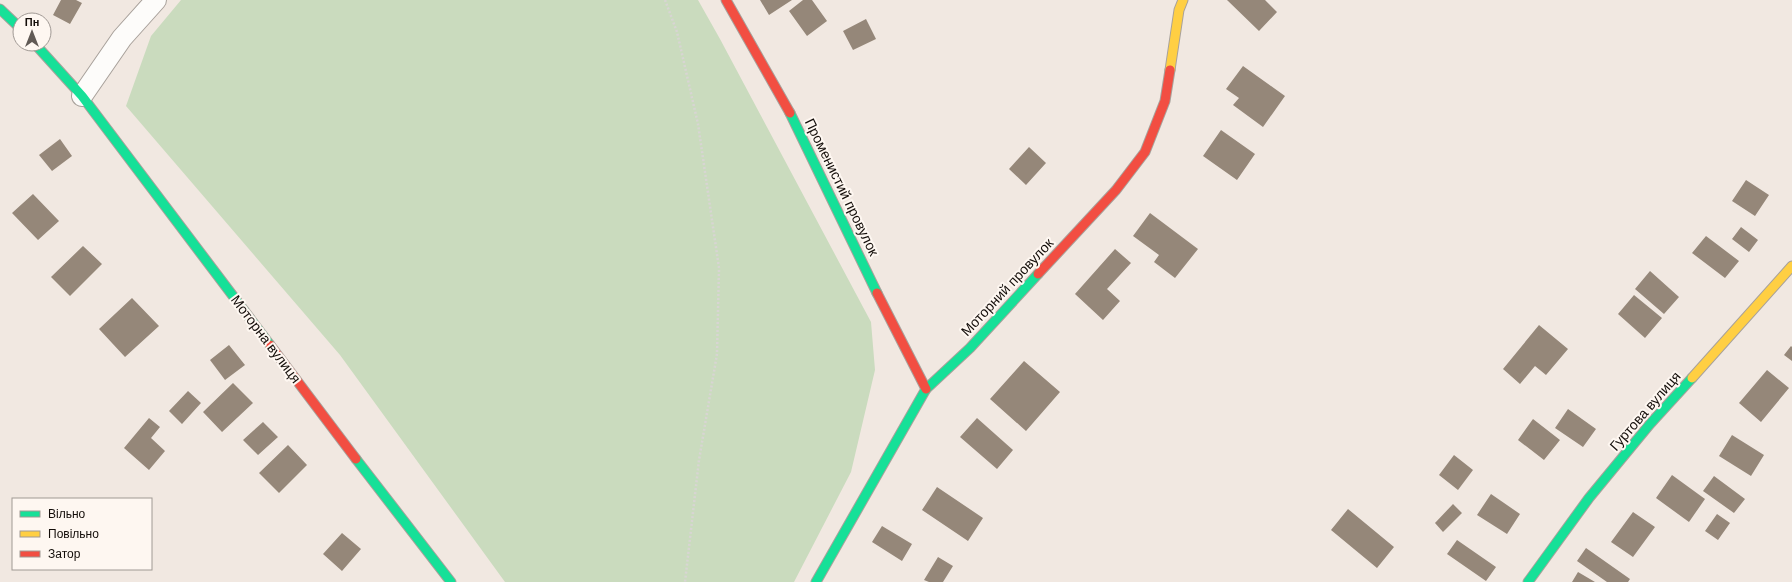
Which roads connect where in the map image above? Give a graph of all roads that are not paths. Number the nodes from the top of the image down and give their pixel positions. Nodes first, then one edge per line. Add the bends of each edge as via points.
1 (156, 0) edge
2 (726, 0) edge
3 (1183, 0) edge
4 (0, 9) edge
5 (12, 20) edge
6 (42, 52) edge
7 (82, 96) junction
8 (1792, 266) edge
9 (926, 389) junction
10 (451, 582) edge
11 (816, 582) edge
12 (1528, 582) edge

1 - 7 street via 122,38
2 - 9 street, Променистий провулок via 800,130 879,297
3 - 9 street, Моторний провулок via 1179,10 1165,101 1145,152 1116,190 970,348
4 - 5 street
6 - 7 street, Моторна вулиця
7 - 10 street, Моторна вулиця
8 - 12 street, Гуртова вулиця via 1650,424 1589,498
9 - 11 street, Моторний провулок

